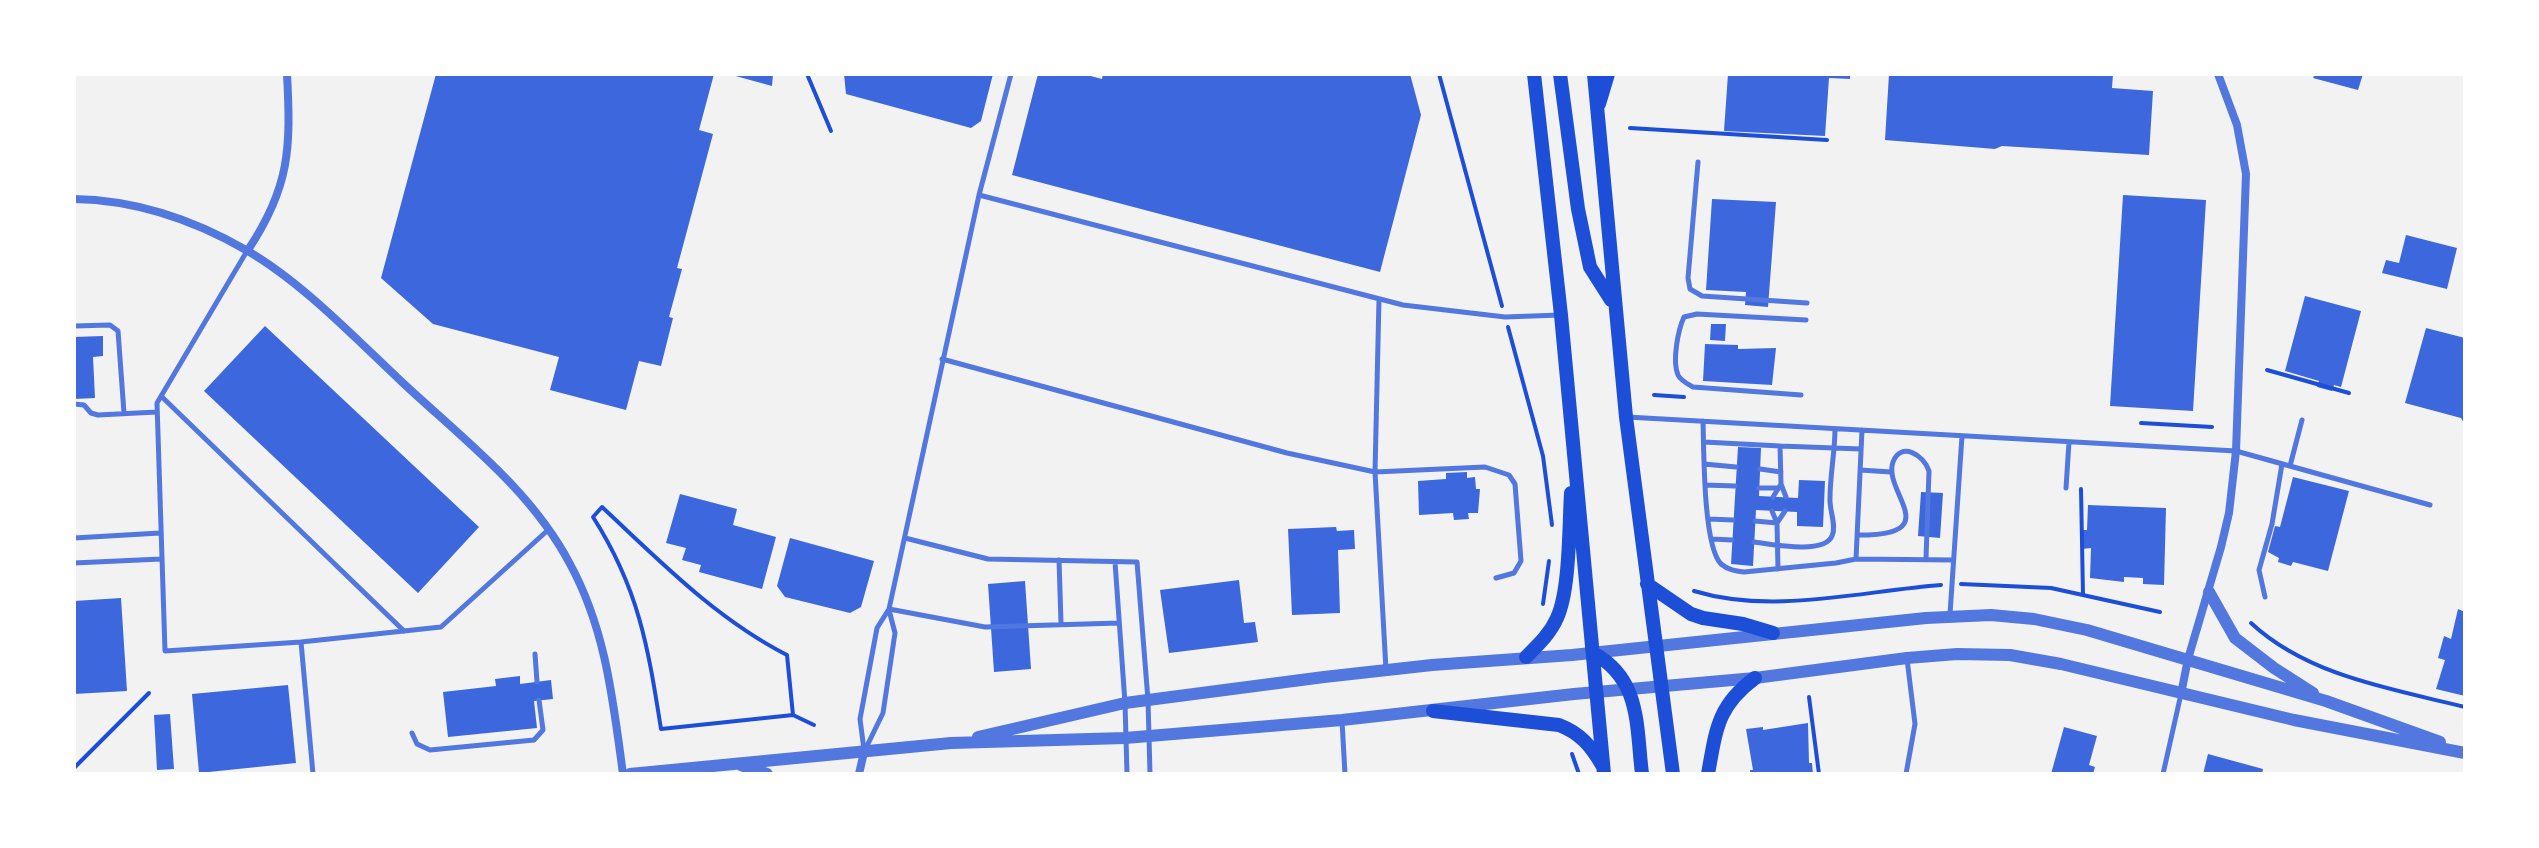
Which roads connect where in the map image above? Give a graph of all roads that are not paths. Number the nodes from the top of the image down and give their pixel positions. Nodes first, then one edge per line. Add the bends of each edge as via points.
1 (287, 74) edge
2 (1011, 74) edge
3 (1534, 74) edge
4 (1560, 74) edge
5 (1594, 74) edge
6 (1608, 74) edge
7 (2218, 74) edge
8 (1596, 112) junction
9 (1698, 162) dead end
10 (979, 195) junction
11 (74, 199) edge
12 (248, 250) junction
13 (1379, 299) junction
14 (1807, 303) dead end
15 (1614, 304) junction
16 (1561, 315) junction
17 (1806, 320) dead end
18 (74, 326) edge
19 (942, 359) junction
20 (1801, 395) dead end
21 (161, 396) junction
22 (74, 404) edge
23 (157, 412) junction
24 (124, 413) junction
25 (1626, 417) junction
26 (2302, 420) dead end
27 (1703, 421) junction
28 (1835, 429) junction
29 (1862, 430) junction
30 (1962, 436) junction
31 (1704, 442) junction
32 (2069, 442) junction
33 (1574, 445) junction
34 (1780, 446) junction
35 (1835, 449) junction
36 (1861, 449) junction
37 (2236, 451) junction
38 (1704, 464) junction
39 (2286, 465) junction
40 (1736, 467) dead end
41 (1760, 469) dead end
42 (1860, 470) junction
43 (1375, 472) junction
44 (1781, 472) junction
45 (1891, 472) junction
46 (1705, 485) junction
47 (1735, 486) dead end
48 (1780, 486) junction
49 (1759, 488) dead end
50 (2066, 488) dead end
51 (1773, 497) dead end
52 (1786, 497) dead end
53 (2430, 505) dead end
54 (1772, 511) dead end
55 (1785, 511) dead end
56 (1709, 519) junction
57 (1733, 520) dead end
58 (1755, 521) dead end
59 (1777, 523) junction
60 (549, 529) junction
61 (160, 533) junction
62 (1857, 535) junction
63 (74, 538) edge
64 (905, 538) junction
65 (1712, 539) junction
66 (1732, 540) dead end
67 (1754, 542) dead end
68 (1777, 545) junction
69 (161, 559) junction
70 (1856, 559) junction
71 (1926, 559) junction
72 (1059, 560) junction
73 (1953, 560) junction
74 (1115, 562) junction
75 (74, 563) edge
76 (1778, 569) junction
77 (1496, 578) dead end
78 (1647, 584) junction
79 (2209, 592) junction
80 (2265, 597) dead end
81 (889, 609) junction
82 (1949, 616) junction
83 (1119, 623) junction
84 (1061, 624) junction
85 (404, 631) junction
86 (1773, 633) junction
87 (301, 642) junction
88 (1656, 646) junction
89 (1593, 653) junction
90 (535, 654) dead end
91 (1526, 657) junction
92 (1907, 658) junction
93 (2188, 659) junction
94 (1386, 670) junction
95 (1755, 678) junction
96 (537, 682) dead end
97 (1661, 686) junction
98 (1630, 689) junction
99 (1596, 692) junction
100 (2181, 694) junction
101 (539, 700) dead end
102 (1148, 700) junction
103 (2326, 701) junction
104 (1125, 703) junction
105 (1433, 711) junction
106 (1342, 720) junction
107 (412, 733) dead end
108 (1148, 736) junction
109 (1125, 738) junction
110 (951, 743) junction
111 (864, 752) junction
112 (2465, 752) edge
113 (738, 764) junction
114 (1604, 771) edge
115 (313, 774) edge
116 (623, 774) edge
117 (630, 774) edge
118 (641, 774) edge
119 (767, 774) edge
120 (859, 774) edge
121 (1127, 774) edge
122 (1150, 774) edge
123 (1345, 774) edge
124 (1642, 774) edge
125 (1673, 774) edge
126 (1708, 774) edge
127 (1906, 774) edge
128 (2163, 774) edge

1 - 12 street via 289,143 283,176 268,221
2 - 10 lane
3 - 16 main road
4 - 15 main road via 1590,267
5 - 8 main road
6 - 8 main road
7 - 37 street via 2237,125 2246,174
8 - 15 main road
9 - 14 lane via 1690,289 1702,296
10 - 13 lane
10 - 19 lane
11 - 12 street via 147,208
12 - 21 lane
12 - 60 street via 348,331 488,460
13 - 16 lane via 1505,317
13 - 43 lane
15 - 25 main road
16 - 33 main road
17 - 20 lane via 1697,314 1684,317 1678,331 1677,374 1693,387
18 - 24 lane via 110,325 118,331
19 - 43 lane
19 - 64 lane
21 - 23 lane
21 - 85 lane
22 - 24 lane via 98,415
23 - 24 lane
23 - 61 lane
25 - 27 lane
25 - 78 main road
26 - 39 lane
27 - 28 lane
27 - 31 lane
28 - 29 lane
28 - 35 lane
29 - 30 lane
29 - 36 lane
30 - 32 lane
30 - 73 lane
31 - 34 lane
31 - 38 lane
32 - 37 lane
32 - 50 lane
33 - 89 main road
33 - 91 main road via 1558,616
34 - 35 lane
34 - 44 lane
35 - 36 lane
35 - 68 lane via 1831,537 1821,546
36 - 42 lane
37 - 39 lane
37 - 79 street via 2229,513
38 - 40 lane
38 - 46 lane
39 - 53 lane
39 - 80 lane via 2259,570
41 - 44 lane
42 - 45 lane
42 - 62 lane
43 - 77 lane via 1485,467 1509,475 1517,497 1521,561 1514,573
43 - 94 lane
44 - 48 lane
45 - 62 lane via 1904,501 1902,526 1894,532
45 - 71 lane via 1898,454 1912,452 1926,461
46 - 47 lane
46 - 56 lane
48 - 49 lane
48 - 51 lane
48 - 52 lane
54 - 59 lane
55 - 59 lane
56 - 57 lane
56 - 65 lane
58 - 59 lane
59 - 68 lane
60 - 85 lane via 441,627
60 - 116 street via 595,618
61 - 63 lane
61 - 69 lane
62 - 70 lane
64 - 72 lane via 988,559
64 - 81 lane
65 - 66 lane
65 - 76 lane via 1720,563 1731,570
67 - 68 lane
68 - 76 lane
69 - 75 lane
69 - 87 lane via 165,651
70 - 71 lane
70 - 76 lane
71 - 73 lane
72 - 74 lane
72 - 84 lane
73 - 82 lane
74 - 83 lane
74 - 102 lane via 1137,562
78 - 86 main road via 1691,614
78 - 88 main road
79 - 93 street
79 - 103 street via 2235,638
81 - 84 lane via 985,627
81 - 111 lane via 877,628 860,719
81 - 111 lane via 895,633 883,713
82 - 86 street
82 - 93 street via 2058,623
83 - 84 lane
83 - 104 lane
85 - 87 lane
86 - 88 street
87 - 115 lane
88 - 89 street
88 - 97 main road
89 - 91 street
89 - 98 main road via 1607,660
89 - 99 main road
90 - 96 lane
91 - 94 street
92 - 95 street
92 - 100 street via 2010,655
92 - 127 lane via 1915,724
93 - 100 street
93 - 103 street
94 - 102 street
95 - 97 street
95 - 126 main road via 1725,708
97 - 98 street
97 - 125 main road
98 - 99 street
98 - 124 main road
99 - 105 street
99 - 114 main road
100 - 112 street
100 - 128 lane
101 - 107 lane via 543,730 534,740 430,750 417,744
102 - 104 street
102 - 108 lane
103 - 112 street
104 - 109 lane
104 - 110 street
105 - 106 street
105 - 114 main road via 1559,725 1590,745
106 - 108 street
106 - 123 lane
108 - 109 street
108 - 122 lane
109 - 110 street
109 - 121 lane
110 - 111 street
111 - 113 street
111 - 120 street
113 - 118 street
113 - 119 street
117 - 118 street

